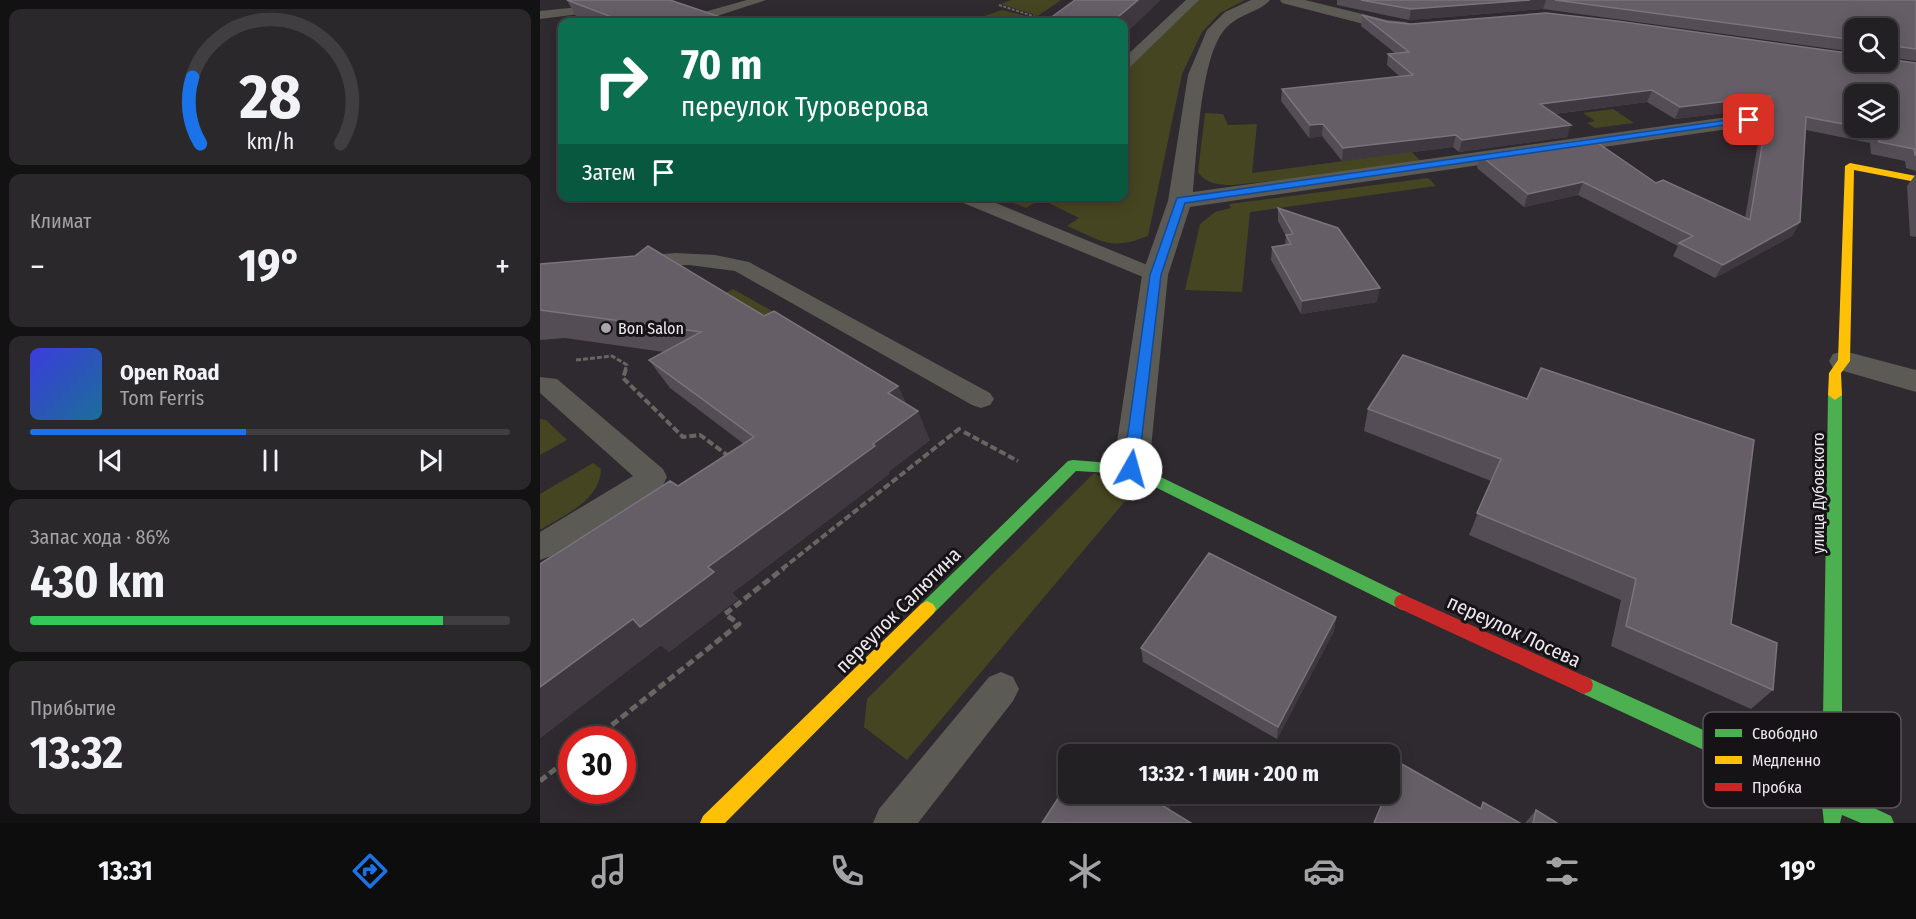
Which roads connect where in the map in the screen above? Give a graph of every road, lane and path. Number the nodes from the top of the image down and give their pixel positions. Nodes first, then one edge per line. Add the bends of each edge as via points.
1 (760, 0) edge
2 (1193, 0) edge
3 (1263, 0) edge
4 (1287, 0) edge
5 (999, 5) dead end
6 (540, 15) edge
7 (603, 18) edge
8 (705, 18) edge
9 (1039, 18) dead end
10 (1420, 26) edge
11 (1128, 61) edge
12 (1749, 120) edge
13 (1916, 179) edge
14 (979, 201) edge
15 (1180, 201) junction
16 (610, 263) edge
17 (1155, 275) junction
18 (1844, 361) junction
19 (1916, 381) edge
20 (540, 386) edge
21 (981, 399) dead end
22 (949, 422) dead end
23 (1131, 469) junction
24 (540, 547) edge
25 (1001, 689) dead end
26 (1833, 712) edge
27 (611, 726) edge
28 (1703, 740) edge
29 (558, 767) edge
30 (540, 781) edge
31 (1833, 808) edge
32 (1851, 808) edge
33 (710, 823) edge
34 (893, 823) edge
35 (1832, 823) edge
36 (1884, 823) edge

1 - 8 lane via 701,17
2 - 11 lane
3 - 15 street via 1230,15 1213,33 1197,75
4 - 10 street via 1388,25
5 - 9 path
6 - 7 lane via 619,8
12 - 15 street
13 - 18 street, улица Дубовского via 1850,166
14 - 17 lane
15 - 17 street
16 - 21 lane via 668,258 711,259 742,266
17 - 23 street
18 - 19 street
18 - 26 street, улица Дубовского via 1835,373
20 - 24 lane via 548,385 652,477
22 - 27 path via 958,429 725,614 739,624
23 - 28 street, переулок Лосева via 1411,606
23 - 33 street, переулок Салютина via 1072,465
25 - 34 lane
29 - 30 path
31 - 35 street, улица Дубовского
32 - 36 street, переулок Лосева

